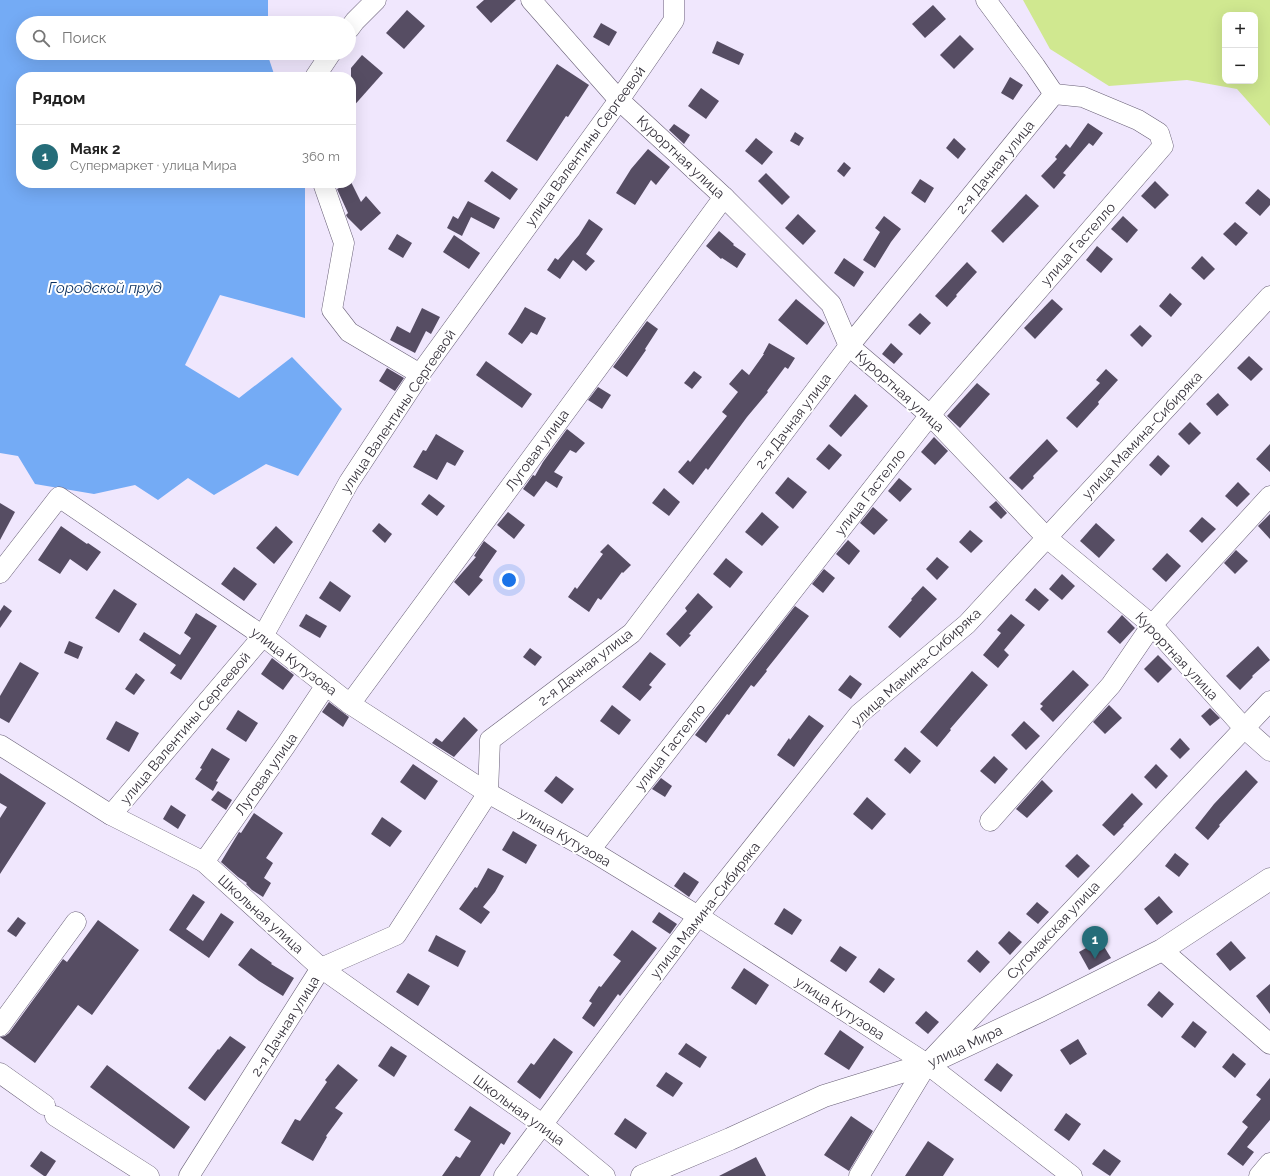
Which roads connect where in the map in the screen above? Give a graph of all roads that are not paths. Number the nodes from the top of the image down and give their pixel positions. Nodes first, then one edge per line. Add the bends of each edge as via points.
1 (376, 0) edge
2 (531, 0) edge
3 (674, 0) edge
4 (986, 0) edge
5 (356, 20) edge
6 (326, 60) edge
7 (318, 72) edge
8 (1054, 94) junction
9 (619, 100) junction
10 (325, 188) edge
11 (724, 197) junction
12 (1270, 296) edge
13 (849, 346) junction
14 (420, 374) junction
15 (930, 415) junction
16 (1270, 496) edge
17 (1047, 538) junction
18 (0, 573) edge
19 (1152, 625) junction
20 (263, 636) junction
21 (326, 686) junction
22 (1270, 701) edge
23 (350, 704) junction
24 (1244, 728) junction
25 (0, 746) edge
26 (1270, 751) edge
27 (488, 793) junction
28 (111, 815) junction
29 (990, 821) dead end
30 (590, 850) junction
31 (204, 862) junction
32 (1270, 879) edge
33 (698, 916) junction
34 (76, 922) dead end
35 (1162, 950) junction
36 (321, 968) junction
37 (0, 1026) edge
38 (1270, 1044) edge
39 (927, 1064) junction
40 (0, 1073) edge
41 (542, 1124) junction
42 (1270, 1163) edge
43 (148, 1176) edge
44 (189, 1176) edge
45 (504, 1176) edge
46 (606, 1176) edge
47 (642, 1176) edge
48 (859, 1176) edge
49 (1072, 1176) edge
50 (1259, 1176) edge

1 - 5 street
2 - 9 street, Курортная улица
3 - 9 street, улица Валентины Сергеевой via 674,20
4 - 8 street
6 - 7 street
8 - 13 street, 2-я Дачная улица
8 - 15 street, улица Гастелло via 1083,97 1138,120 1159,133 1164,146
9 - 11 street, Курортная улица
9 - 14 street, улица Валентины Сергеевой
10 - 14 street via 344,243 332,310 349,332
11 - 13 street, Курортная улица via 831,304
11 - 23 street, Луговая улица
12 - 17 street, улица Мамина-Сибиряка
13 - 15 street, Курортная улица
13 - 27 street, 2-я Дачная улица via 632,632 490,740
14 - 20 street, улица Валентины Сергеевой via 349,482
15 - 17 street, Курортная улица
15 - 30 street, улица Гастелло
16 - 19 street
17 - 19 street, Курортная улица
17 - 33 street, улица Мамина-Сибиряка via 967,624 859,714
18 - 20 street, улица Кутузова via 59,497
19 - 24 street, Курортная улица
19 - 29 street via 1111,685
20 - 21 street, улица Кутузова
20 - 28 street, улица Валентины Сергеевой
21 - 23 street, улица Кутузова
21 - 31 street, Луговая улица
22 - 24 street, Сугомакская улица
23 - 27 street, улица Кутузова
24 - 26 street, Курортная улица
24 - 39 street, Сугомакская улица
25 - 28 street, Школьная улица
27 - 30 street, улица Кутузова
27 - 36 street, 2-я Дачная улица via 396,935
28 - 31 street, Школьная улица
30 - 33 street, улица Кутузова
31 - 36 street, Школьная улица
32 - 35 main road, улица Мира
33 - 39 street, улица Кутузова
33 - 41 street, улица Мамина-Сибиряка
34 - 37 street
35 - 38 street
35 - 39 main road, улица Мира
36 - 41 street, Школьная улица
36 - 44 street, 2-я Дачная улица
39 - 47 main road, улица Мира via 824,1096
39 - 48 street, Сугомакская улица
39 - 49 street, улица Кутузова
40 - 43 street via 50,1111
41 - 45 street, улица Мамина-Сибиряка
41 - 46 street, Школьная улица
42 - 50 street

